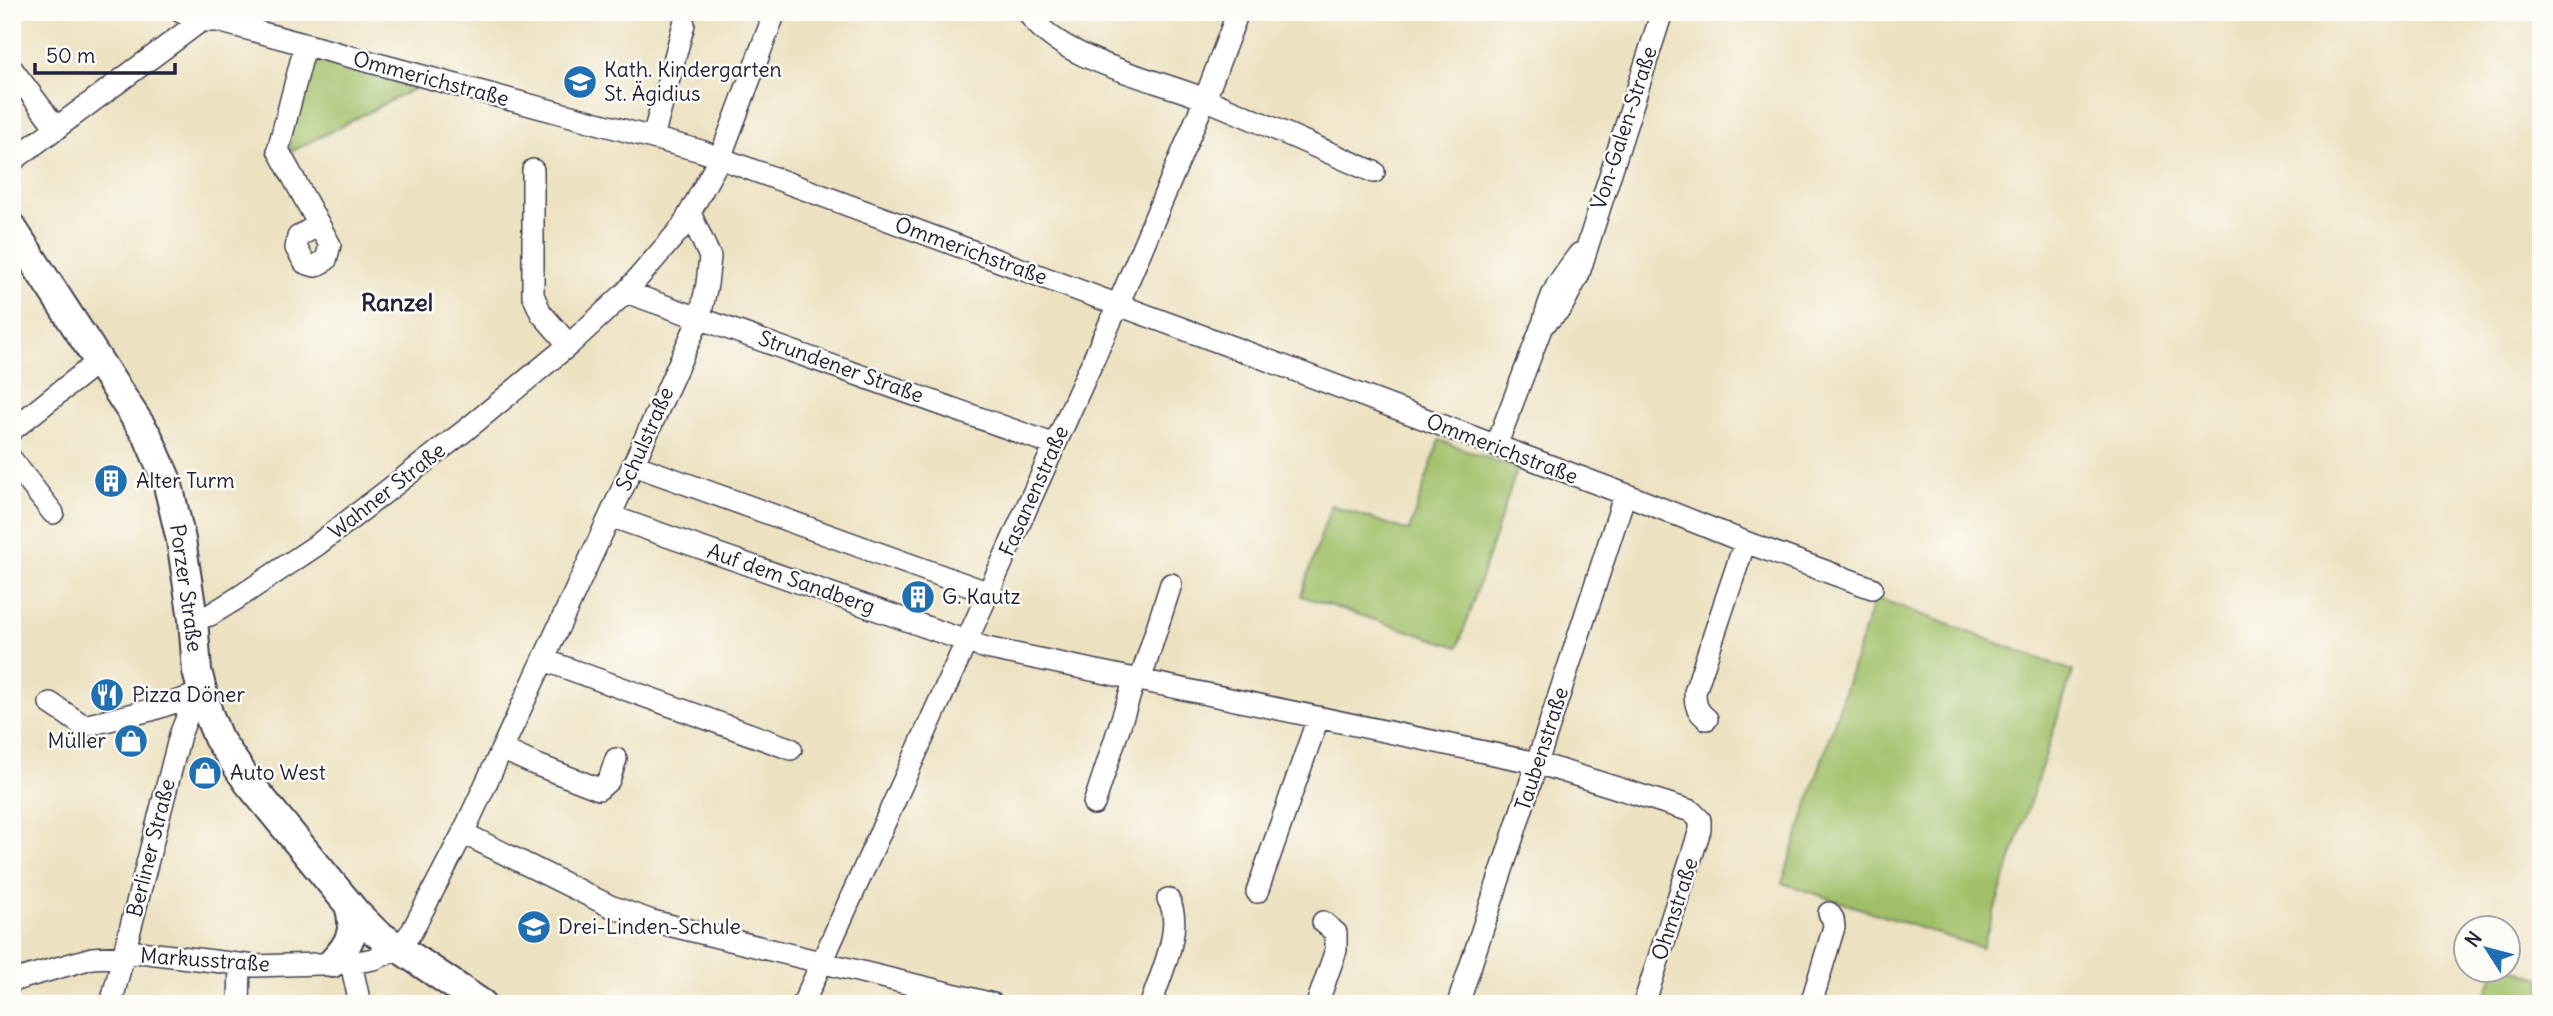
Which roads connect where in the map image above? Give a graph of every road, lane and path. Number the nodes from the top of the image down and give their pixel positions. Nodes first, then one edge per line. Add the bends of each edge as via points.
1 (181, 12) edge
2 (775, 12) edge
3 (1028, 12) edge
4 (1238, 12) edge
5 (1662, 12) edge
6 (208, 17) edge
7 (684, 24) dead end
8 (305, 46) junction
9 (12, 69) edge
10 (1205, 99) junction
11 (57, 129) junction
12 (653, 138) junction
13 (720, 158) junction
14 (12, 161) edge
15 (533, 170) dead end
16 (1374, 172) dead end
17 (690, 213) junction
18 (319, 224) dead end
19 (12, 228) edge
20 (626, 292) junction
21 (1118, 305) junction
22 (700, 317) junction
23 (569, 345) junction
24 (100, 360) junction
25 (12, 430) edge
26 (1055, 445) junction
27 (1496, 446) junction
28 (12, 460) edge
29 (634, 465) junction
30 (1625, 494) junction
31 (53, 513) dead end
32 (610, 516) junction
33 (1745, 542) junction
34 (1171, 584) dead end
35 (1872, 588) dead end
36 (989, 593) junction
37 (193, 619) junction
38 (967, 641) junction
39 (544, 660) junction
40 (1137, 680) junction
41 (203, 695) junction
42 (50, 703) dead end
43 (1318, 718) junction
44 (1707, 719) dead end
45 (792, 748) dead end
46 (502, 749) junction
47 (617, 759) dead end
48 (1537, 763) junction
49 (1094, 804) dead end
50 (1697, 815) joint
51 (463, 833) junction
52 (1257, 892) dead end
53 (1168, 899) dead end
54 (349, 905) junction
55 (1829, 913) dead end
56 (1323, 922) dead end
57 (398, 949) junction
58 (124, 956) junction
59 (823, 961) junction
60 (342, 963) junction
61 (240, 964) junction
62 (12, 981) edge
63 (111, 1004) edge
64 (239, 1004) edge
65 (360, 1004) edge
66 (482, 1004) edge
67 (803, 1004) edge
68 (993, 1004) edge
69 (1151, 1004) edge
70 (1318, 1004) edge
71 (1458, 1004) edge
72 (1644, 1004) edge
73 (1811, 1004) edge

1 - 6 street, Ommerichstraße
2 - 13 street, Wahner Straße
3 - 10 street via 1046,33 1084,55
4 - 10 street, Fasanenstraße
5 - 27 street, Von-Galen-Straße via 1578,276 1561,308 1542,326
6 - 8 street, Ommerichstraße
6 - 11 street
7 - 12 street
8 - 12 street, Ommerichstraße
8 - 18 street via 278,150
9 - 11 street
10 - 16 street
10 - 21 street, Fasanenstraße
11 - 14 street
12 - 13 street, Ommerichstraße
13 - 17 street, Wahner Straße
13 - 21 street, Ommerichstraße
15 - 23 street via 533,295 541,313
17 - 20 street, Wahner Straße
17 - 22 street, Schulstraße via 709,257
19 - 24 main road, Porzer Straße
20 - 22 street, Strundener Straße
20 - 23 street, Wahner Straße
21 - 26 street, Fasanenstraße
21 - 27 street, Ommerichstraße
22 - 26 street, Strundener Straße
22 - 29 street, Schulstraße
23 - 37 street, Wahner Straße via 317,545 210,615
24 - 25 street
24 - 37 main road, Porzer Straße via 148,437 167,481
26 - 36 street, Fasanenstraße
27 - 30 street, Ommerichstraße
28 - 31 street
29 - 32 street, Schulstraße
29 - 36 street
30 - 33 street, Ommerichstraße
30 - 48 street, Taubenstraße
32 - 38 street, Auf dem Sandberg
32 - 39 street, Schulstraße
33 - 35 street, Ommerichstraße
33 - 44 street via 1695,692 1695,704
34 - 40 street
36 - 38 street, Fasanenstraße
37 - 41 main road, Porzer Straße
38 - 40 street, Auf dem Sandberg
38 - 59 street, Fasanenstraße
39 - 45 street
39 - 46 street, Schulstraße
40 - 43 street, Auf dem Sandberg
40 - 49 street
41 - 42 street via 85,726
41 - 54 main road, Porzer Straße via 218,738 233,761
41 - 58 street, Berliner Straße via 189,712 180,735
43 - 48 street, Auf dem Sandberg
43 - 52 street
46 - 47 street via 599,789 609,780
46 - 51 street, Schulstraße
48 - 50 street, Auf dem Sandberg
48 - 71 street, Taubenstraße
50 - 72 street, Ohmstraße via 1700,830
51 - 57 street, Schulstraße
51 - 59 street via 610,906 652,921
53 - 69 street via 1175,931
54 - 57 main road, Porzer Straße
54 - 60 main road via 354,920
55 - 73 street via 1834,927
56 - 70 street via 1336,933 1335,950
57 - 60 street, Markusstraße via 374,960
57 - 66 main road, Porzer Straße
58 - 61 street, Markusstraße via 140,952
58 - 62 street, Markusstraße via 92,958
58 - 63 street, Berliner Straße
59 - 67 street, Fasanenstraße
59 - 68 street
60 - 61 street, Markusstraße
60 - 65 street
61 - 64 street

